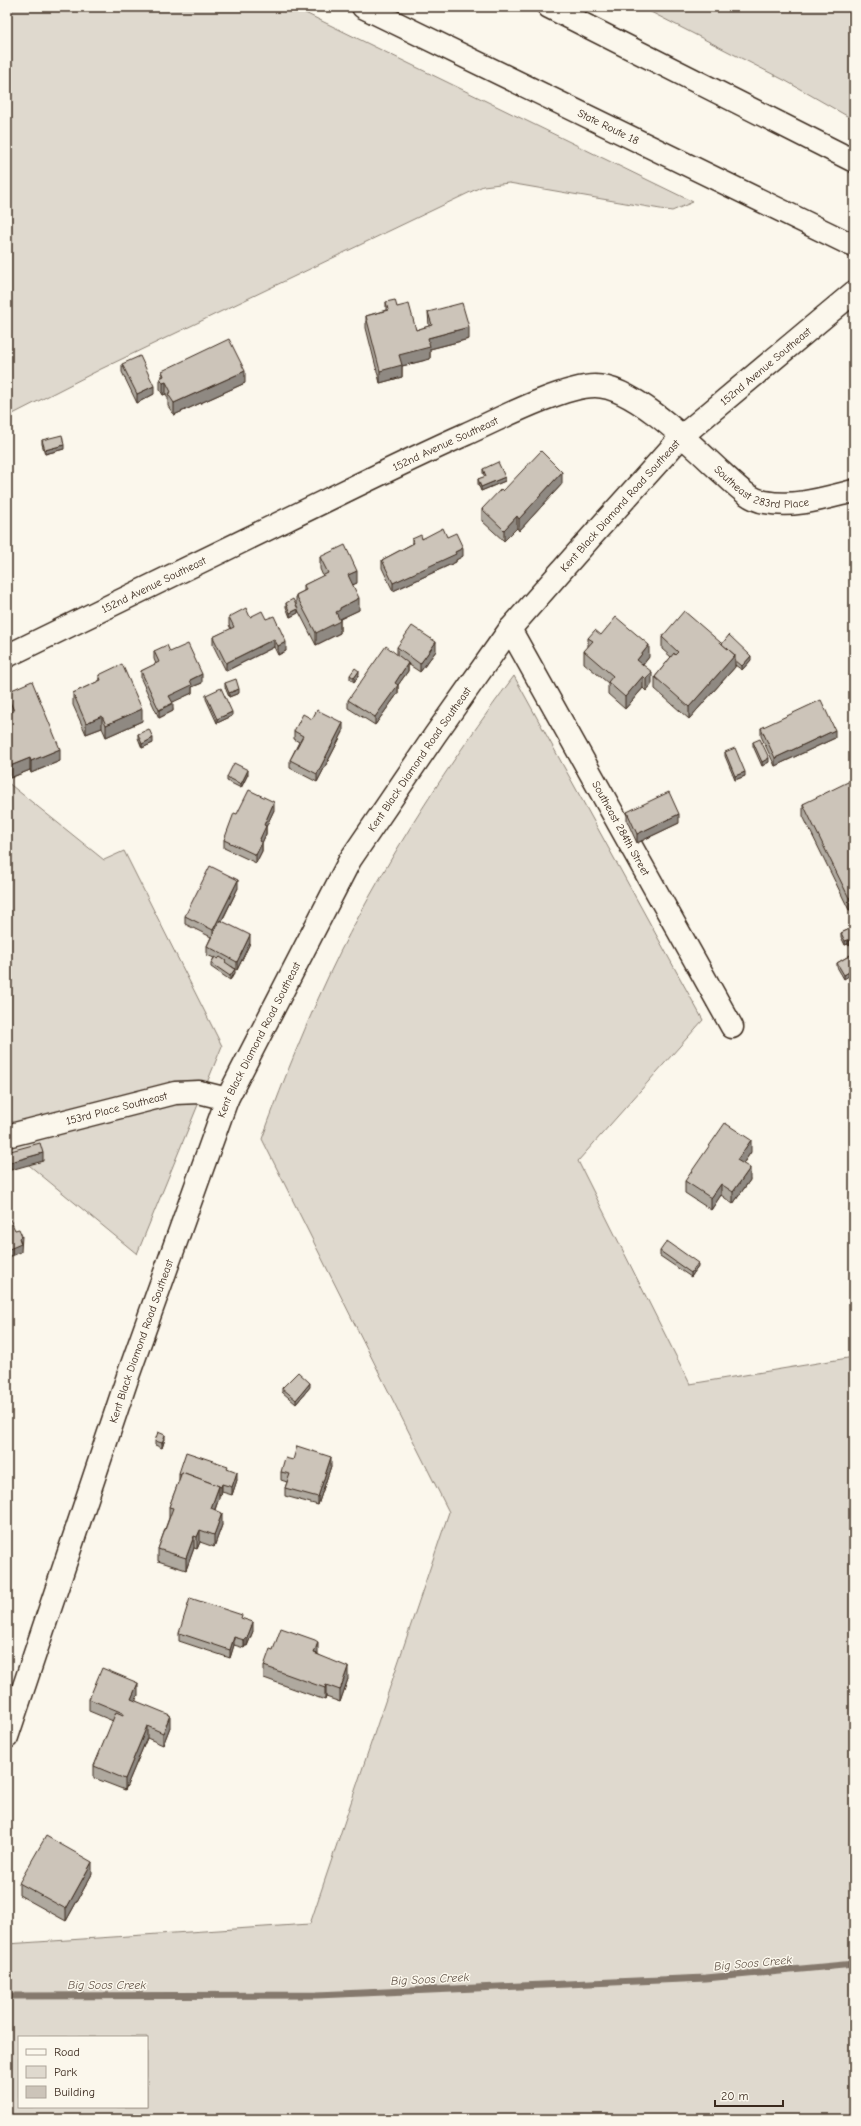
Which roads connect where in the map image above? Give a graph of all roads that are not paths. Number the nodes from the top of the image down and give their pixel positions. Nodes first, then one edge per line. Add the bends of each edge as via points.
1 (363, 7) edge
2 (549, 7) edge
3 (854, 161) edge
4 (854, 246) edge
5 (854, 292) edge
6 (682, 436) junction
7 (854, 491) edge
8 (510, 629) junction
9 (7, 656) edge
10 (732, 1027) dead end
11 (227, 1100) junction
12 (7, 1136) edge
13 (7, 1737) edge

1 - 4 main road, State Route 18
2 - 3 main road
5 - 6 main road, 152nd Avenue Southeast
6 - 7 main road, Southeast 283rd Place via 745,493 763,502 788,505
6 - 8 main road, Kent Black Diamond Road Southeast
6 - 9 main road, 152nd Avenue Southeast via 626,395 611,388 597,386 569,390 432,449
8 - 10 main road, Southeast 284th Street
8 - 11 main road, Kent Black Diamond Road Southeast via 350,860
11 - 12 main road, 153rd Place Southeast via 199,1092 175,1093
11 - 13 main road, Kent Black Diamond Road Southeast via 129,1373

